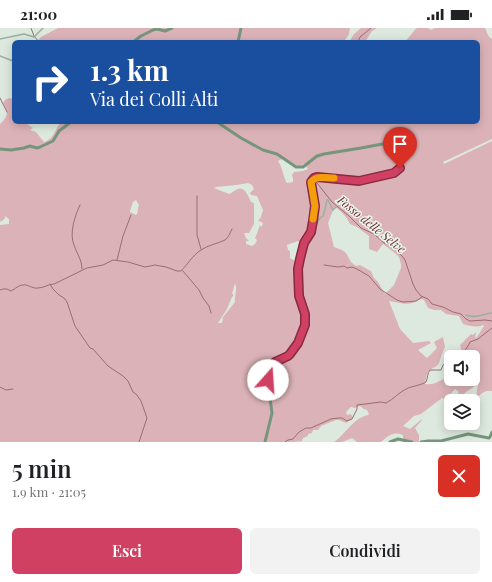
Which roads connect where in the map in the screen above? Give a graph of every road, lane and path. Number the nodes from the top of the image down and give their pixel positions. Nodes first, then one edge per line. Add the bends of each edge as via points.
1 (43, 28) edge
2 (172, 28) edge
3 (241, 28) edge
4 (0, 39) edge
5 (136, 40) edge
6 (238, 40) edge
7 (0, 56) edge
8 (12, 61) edge
9 (68, 124) edge
10 (220, 124) edge
11 (0, 150) edge
12 (336, 207) dead end
13 (311, 232) junction
14 (492, 313) edge
15 (466, 316) dead end
16 (492, 432) edge
17 (265, 442) edge
18 (390, 442) edge
19 (412, 442) edge
20 (421, 442) edge

1 - 4 street via 34,37 24,34
2 - 5 street via 164,31 153,30
3 - 6 street
7 - 8 street
9 - 11 street via 59,131 53,141 40,147
10 - 13 street via 296,167 303,167 324,154 393,142 402,144 404,158 400,168 394,173 359,181 317,177 312,180 315,206
12 - 13 street via 333,210 327,200 323,216
13 - 17 street via 304,243 298,269 299,296 305,314 305,325 298,343 290,354 275,362 270,369 268,391 272,413
14 - 15 street
16 - 20 street via 490,439 466,434 441,441
18 - 19 street via 398,439

